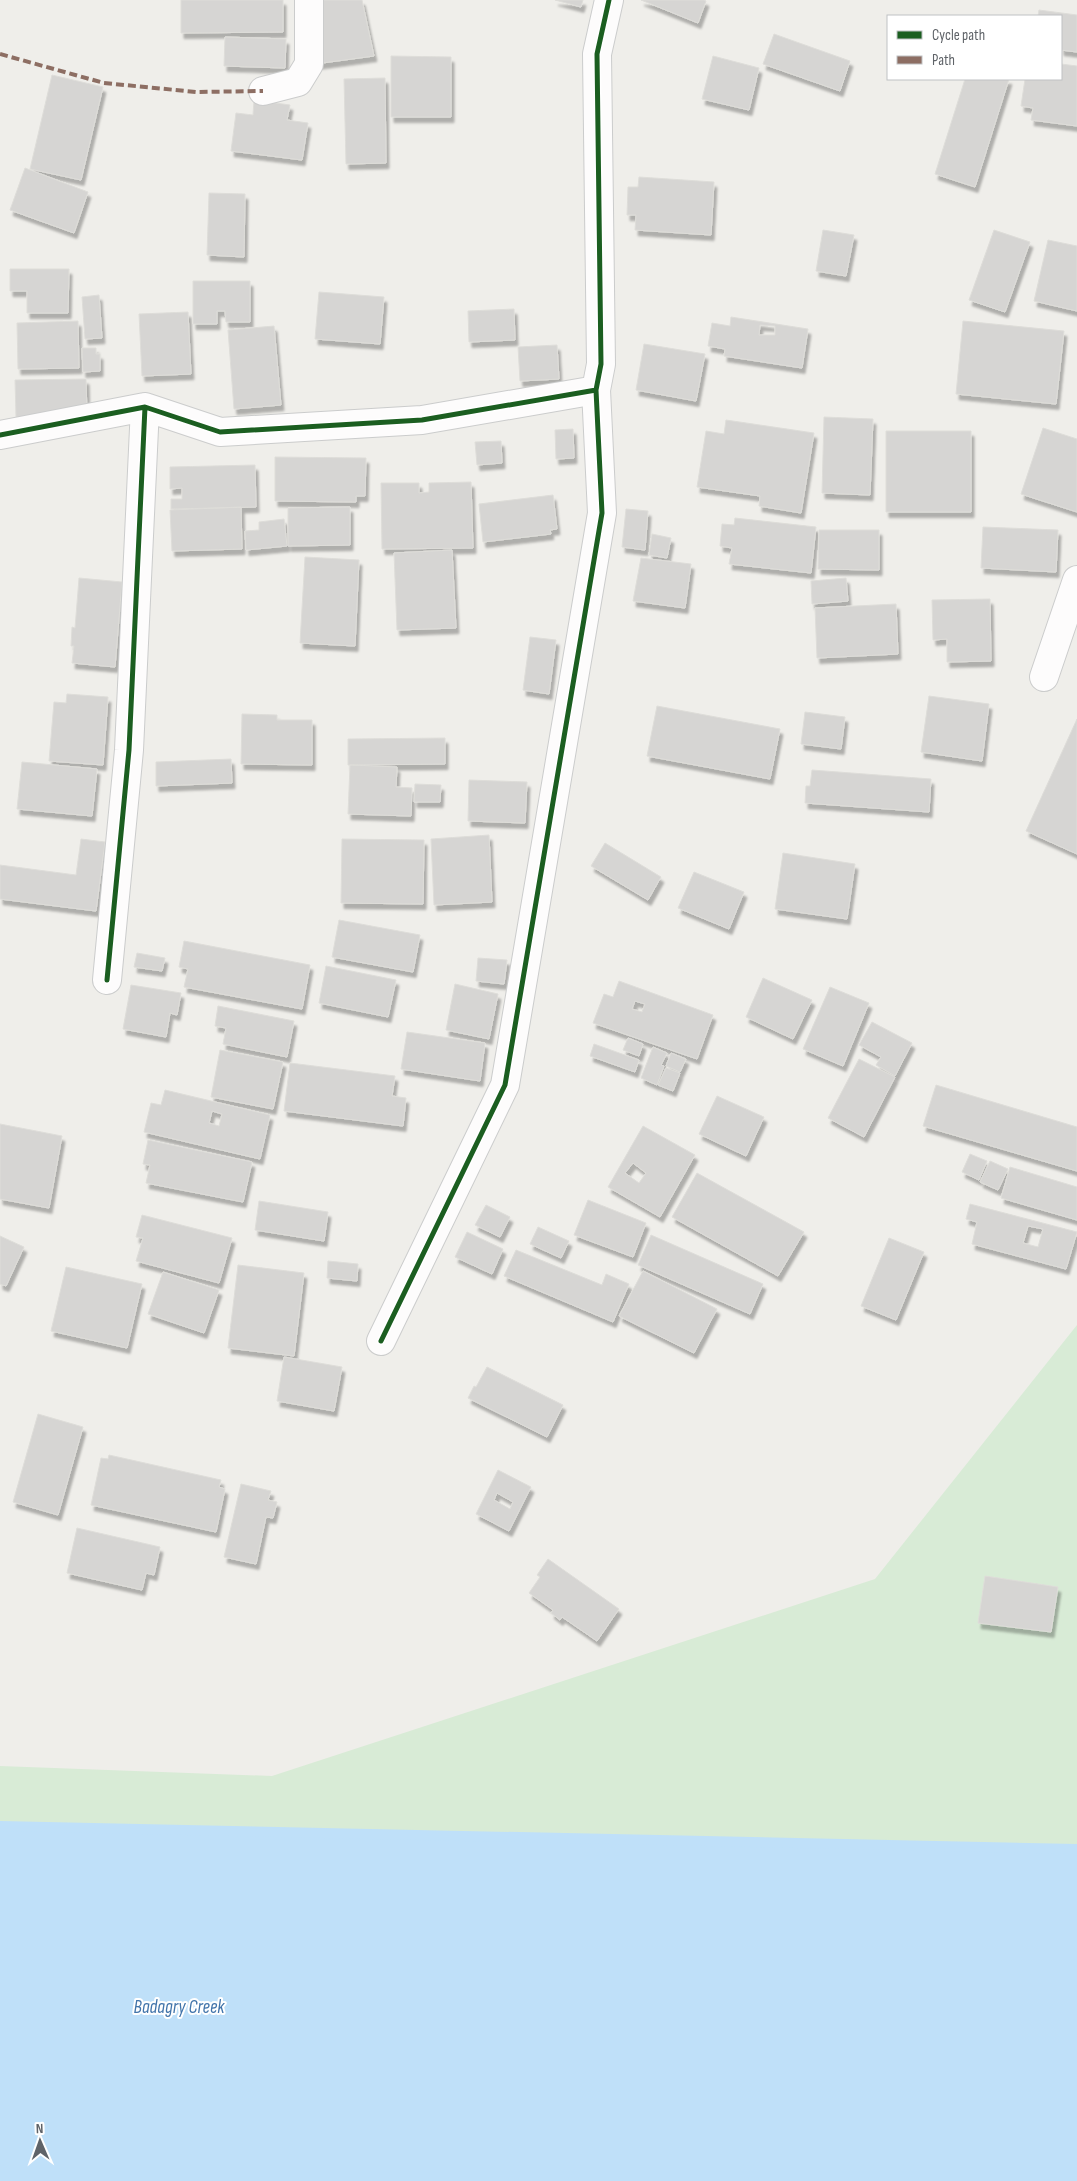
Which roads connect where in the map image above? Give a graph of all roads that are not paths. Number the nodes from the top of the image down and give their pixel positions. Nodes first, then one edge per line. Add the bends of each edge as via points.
1 (308, 0) edge
2 (610, 0) edge
3 (263, 91) dead end
4 (596, 390) junction
5 (145, 406) junction
6 (0, 435) edge
7 (1077, 580) edge
8 (1044, 677) dead end
9 (107, 980) dead end
10 (381, 1341) dead end

1 - 3 street via 309,64 298,82
2 - 4 street via 597,54 601,364
4 - 5 street via 422,420 220,432
4 - 10 street via 602,513 505,1085
5 - 6 street
5 - 9 street via 129,750
7 - 8 street

